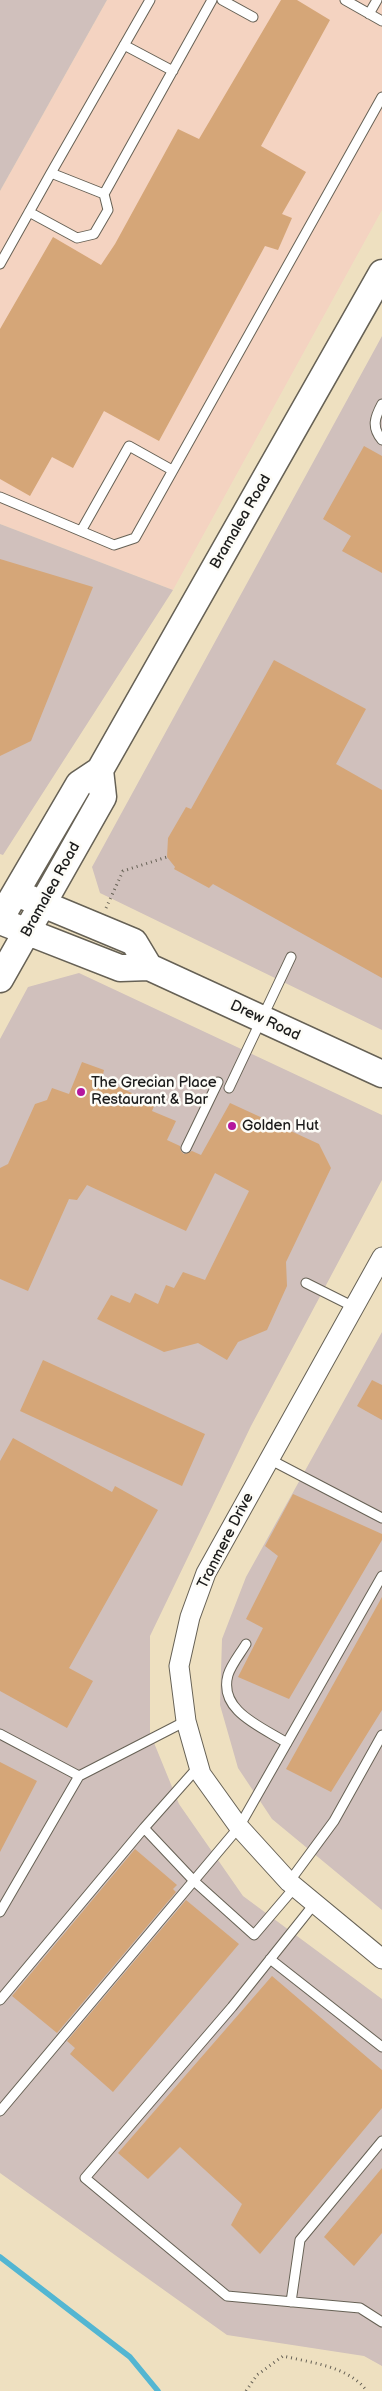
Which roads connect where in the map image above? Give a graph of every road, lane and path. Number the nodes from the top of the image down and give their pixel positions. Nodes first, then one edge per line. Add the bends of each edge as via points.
1 (150, 0) edge
2 (212, 0) edge
3 (222, 0) edge
4 (345, 0) edge
5 (377, 0) edge
6 (368, 14) junction
7 (253, 17) dead end
8 (382, 21) edge
9 (124, 45) junction
10 (173, 71) junction
11 (382, 96) edge
12 (51, 173) junction
13 (104, 194) junction
14 (29, 212) junction
15 (0, 264) edge
16 (382, 273) edge
17 (382, 404) edge
18 (382, 440) edge
19 (172, 470) junction
20 (0, 497) edge
21 (81, 531) junction
22 (100, 770) junction
23 (167, 856) dead end
24 (8, 890) edge
25 (42, 904) junction
26 (0, 920) edge
27 (101, 928) junction
28 (27, 931) junction
29 (291, 957) dead end
30 (148, 968) junction
31 (0, 979) edge
32 (261, 1018) junction
33 (382, 1074) edge
34 (218, 1082) dead end
35 (229, 1088) dead end
36 (186, 1148) dead end
37 (382, 1257) edge
38 (306, 1283) dead end
39 (354, 1307) junction
40 (269, 1459) junction
41 (382, 1518) edge
42 (382, 1576) edge
43 (246, 1644) dead end
44 (186, 1721) junction
45 (0, 1734) edge
46 (382, 1735) edge
47 (287, 1742) junction
48 (199, 1766) junction
49 (79, 1776) junction
50 (239, 1827) junction
51 (144, 1828) junction
52 (194, 1880) junction
53 (292, 1885) junction
54 (314, 1903) junction
55 (0, 1912) edge
56 (270, 1959) junction
57 (382, 1959) edge
58 (0, 2000) edge
59 (382, 2047) edge
60 (0, 2111) edge
61 (382, 2141) edge
62 (291, 2302) junction
63 (382, 2322) edge
64 (246, 2391) edge
65 (368, 2391) edge

1 - 9 lane
2 - 10 lane
3 - 7 lane
4 - 6 lane
5 - 6 lane
6 - 8 lane
9 - 10 lane
9 - 12 lane
10 - 13 lane
11 - 19 lane
12 - 13 lane
12 - 14 lane
13 - 14 lane via 108,210 94,234 77,238
14 - 15 lane
16 - 22 main road, Bramalea Road
17 - 18 lane via 374,418 376,433
19 - 21 lane via 135,538 114,545
19 - 21 lane via 129,446
20 - 21 lane
22 - 24 main road, Bramalea Road via 79,784
22 - 25 main road, Bramalea Road via 103,797
23 - 27 path via 123,871 107,905
24 - 25 main road
24 - 26 main road, Bramalea Road
25 - 27 main road
25 - 28 main road, Bramalea Road
26 - 28 main road, Drew Road
27 - 30 main road via 134,942
28 - 30 main road, Drew Road via 120,968
28 - 31 main road, Bramalea Road
29 - 32 lane
30 - 32 main road, Drew Road
32 - 33 main road, Drew Road
32 - 35 lane
34 - 36 lane
37 - 39 street, Tranmere Drive
38 - 39 lane
39 - 40 street, Tranmere Drive
40 - 41 lane
40 - 44 street, Tranmere Drive via 206,1573 190,1617 179,1666
42 - 47 lane
43 - 47 lane via 228,1675 226,1696 236,1710
44 - 48 street, Tranmere Drive
44 - 49 lane
45 - 49 lane
46 - 53 lane via 334,1821
47 - 50 lane
48 - 50 street, Tranmere Drive via 201,1774
48 - 51 lane
49 - 55 lane
50 - 52 lane
50 - 53 street, Tranmere Drive
51 - 52 lane
51 - 58 lane
52 - 53 lane via 254,1936
52 - 60 lane
53 - 54 street, Tranmere Drive
54 - 56 lane
54 - 57 street, Tranmere Drive
56 - 59 lane
56 - 62 lane via 85,2178 226,2296
61 - 62 lane via 300,2240
62 - 63 lane via 360,2308
64 - 65 path via 257,2375 283,2356 337,2369 359,2380

